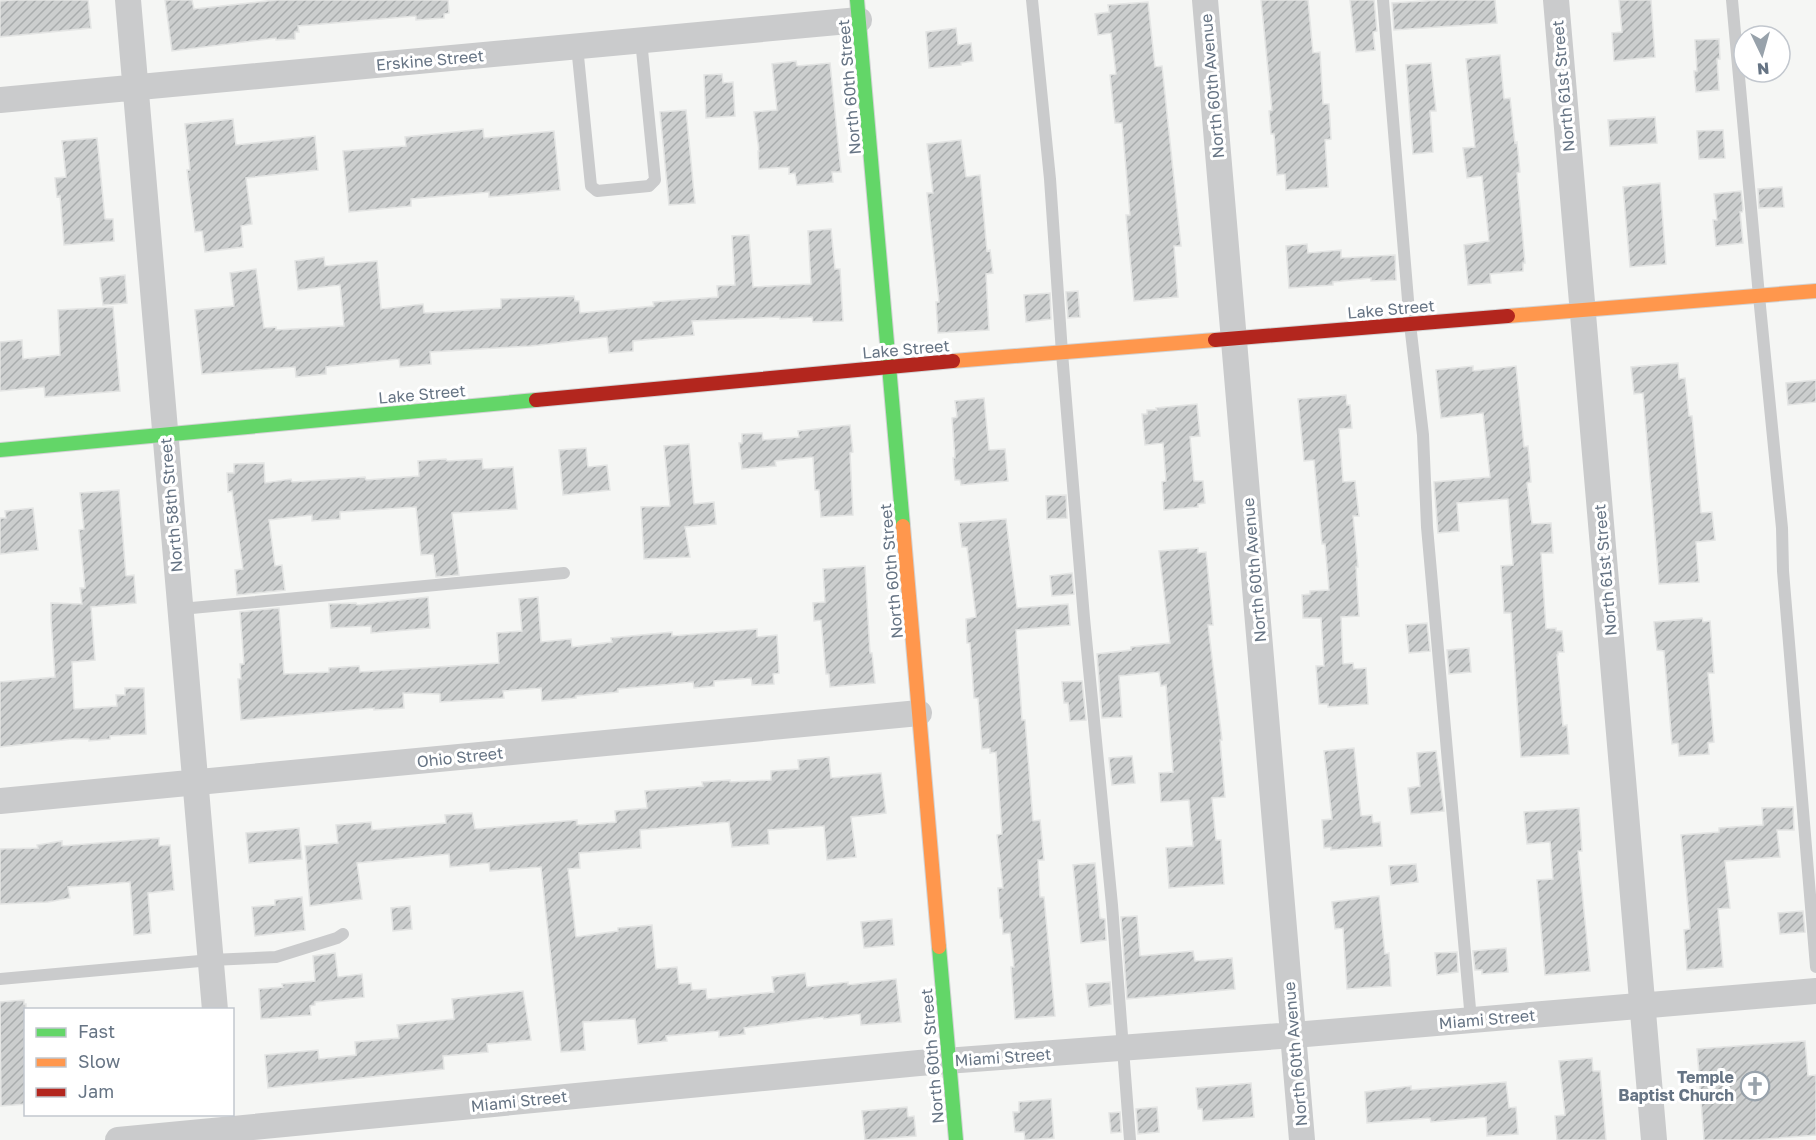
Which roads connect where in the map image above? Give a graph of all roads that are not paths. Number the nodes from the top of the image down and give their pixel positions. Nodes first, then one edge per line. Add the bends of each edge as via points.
1 (128, 0) edge
2 (1032, 0) edge
3 (1205, 0) edge
4 (1383, 0) edge
5 (1556, 0) edge
6 (1732, 0) edge
7 (858, 10) edge
8 (641, 40) junction
9 (577, 46) junction
10 (136, 87) junction
11 (0, 100) edge
12 (1816, 291) edge
13 (1759, 296) junction
14 (1583, 310) junction
15 (1410, 324) junction
16 (1234, 339) junction
17 (1062, 352) junction
18 (890, 366) junction
19 (165, 435) junction
20 (0, 450) edge
21 (564, 573) dead end
22 (181, 609) junction
23 (920, 713) junction
24 (196, 783) junction
25 (0, 801) edge
26 (343, 934) dead end
27 (211, 960) junction
28 (1816, 967) edge
29 (0, 980) edge
30 (1816, 992) edge
31 (1642, 1006) junction
32 (215, 1008) edge
33 (1471, 1020) junction
34 (1294, 1035) junction
35 (1122, 1048) junction
36 (949, 1062) junction
37 (225, 1128) edge
38 (118, 1140) edge
39 (956, 1140) edge
40 (1130, 1140) edge
41 (1302, 1140) edge
42 (1654, 1140) edge

1 - 10 street, North 58th Street
2 - 17 lane
3 - 16 street, North 60th Avenue
4 - 15 lane
5 - 14 street, North 61st Street
6 - 13 lane
7 - 8 street, Erskine Street
7 - 18 street, North 60th Street
8 - 9 street, Erskine Street
8 - 9 lane via 655,180 649,186 608,190 597,191 591,186
9 - 10 street, Erskine Street
10 - 11 street, Erskine Street
10 - 19 street, North 58th Street
12 - 13 street, Lake Street
13 - 14 street, Lake Street
13 - 28 lane via 1782,528
14 - 15 street, Lake Street
14 - 31 street, North 61st Street
15 - 16 street, Lake Street
15 - 33 lane
16 - 17 street, Lake Street
16 - 34 street, North 60th Avenue
17 - 18 street, Lake Street
17 - 35 lane
18 - 19 street, Lake Street
18 - 23 street, North 60th Street
19 - 20 street, Lake Street
19 - 22 street, North 58th Street
21 - 22 lane
22 - 24 street, North 58th Street
23 - 24 street, Ohio Street
23 - 36 street, North 60th Street
24 - 25 street, Ohio Street
24 - 27 street, North 58th Street
26 - 27 lane via 276,957
27 - 29 lane
27 - 32 street, North 58th Street
30 - 31 street, Miami Street
31 - 33 street, Miami Street
31 - 42 street, North 61st Street
33 - 34 street, Miami Street
34 - 35 street, Miami Street
34 - 41 street, North 60th Avenue
35 - 36 street, Miami Street
35 - 40 lane
36 - 37 street, Miami Street
36 - 39 street, North 60th Street
37 - 38 street, Miami Street

